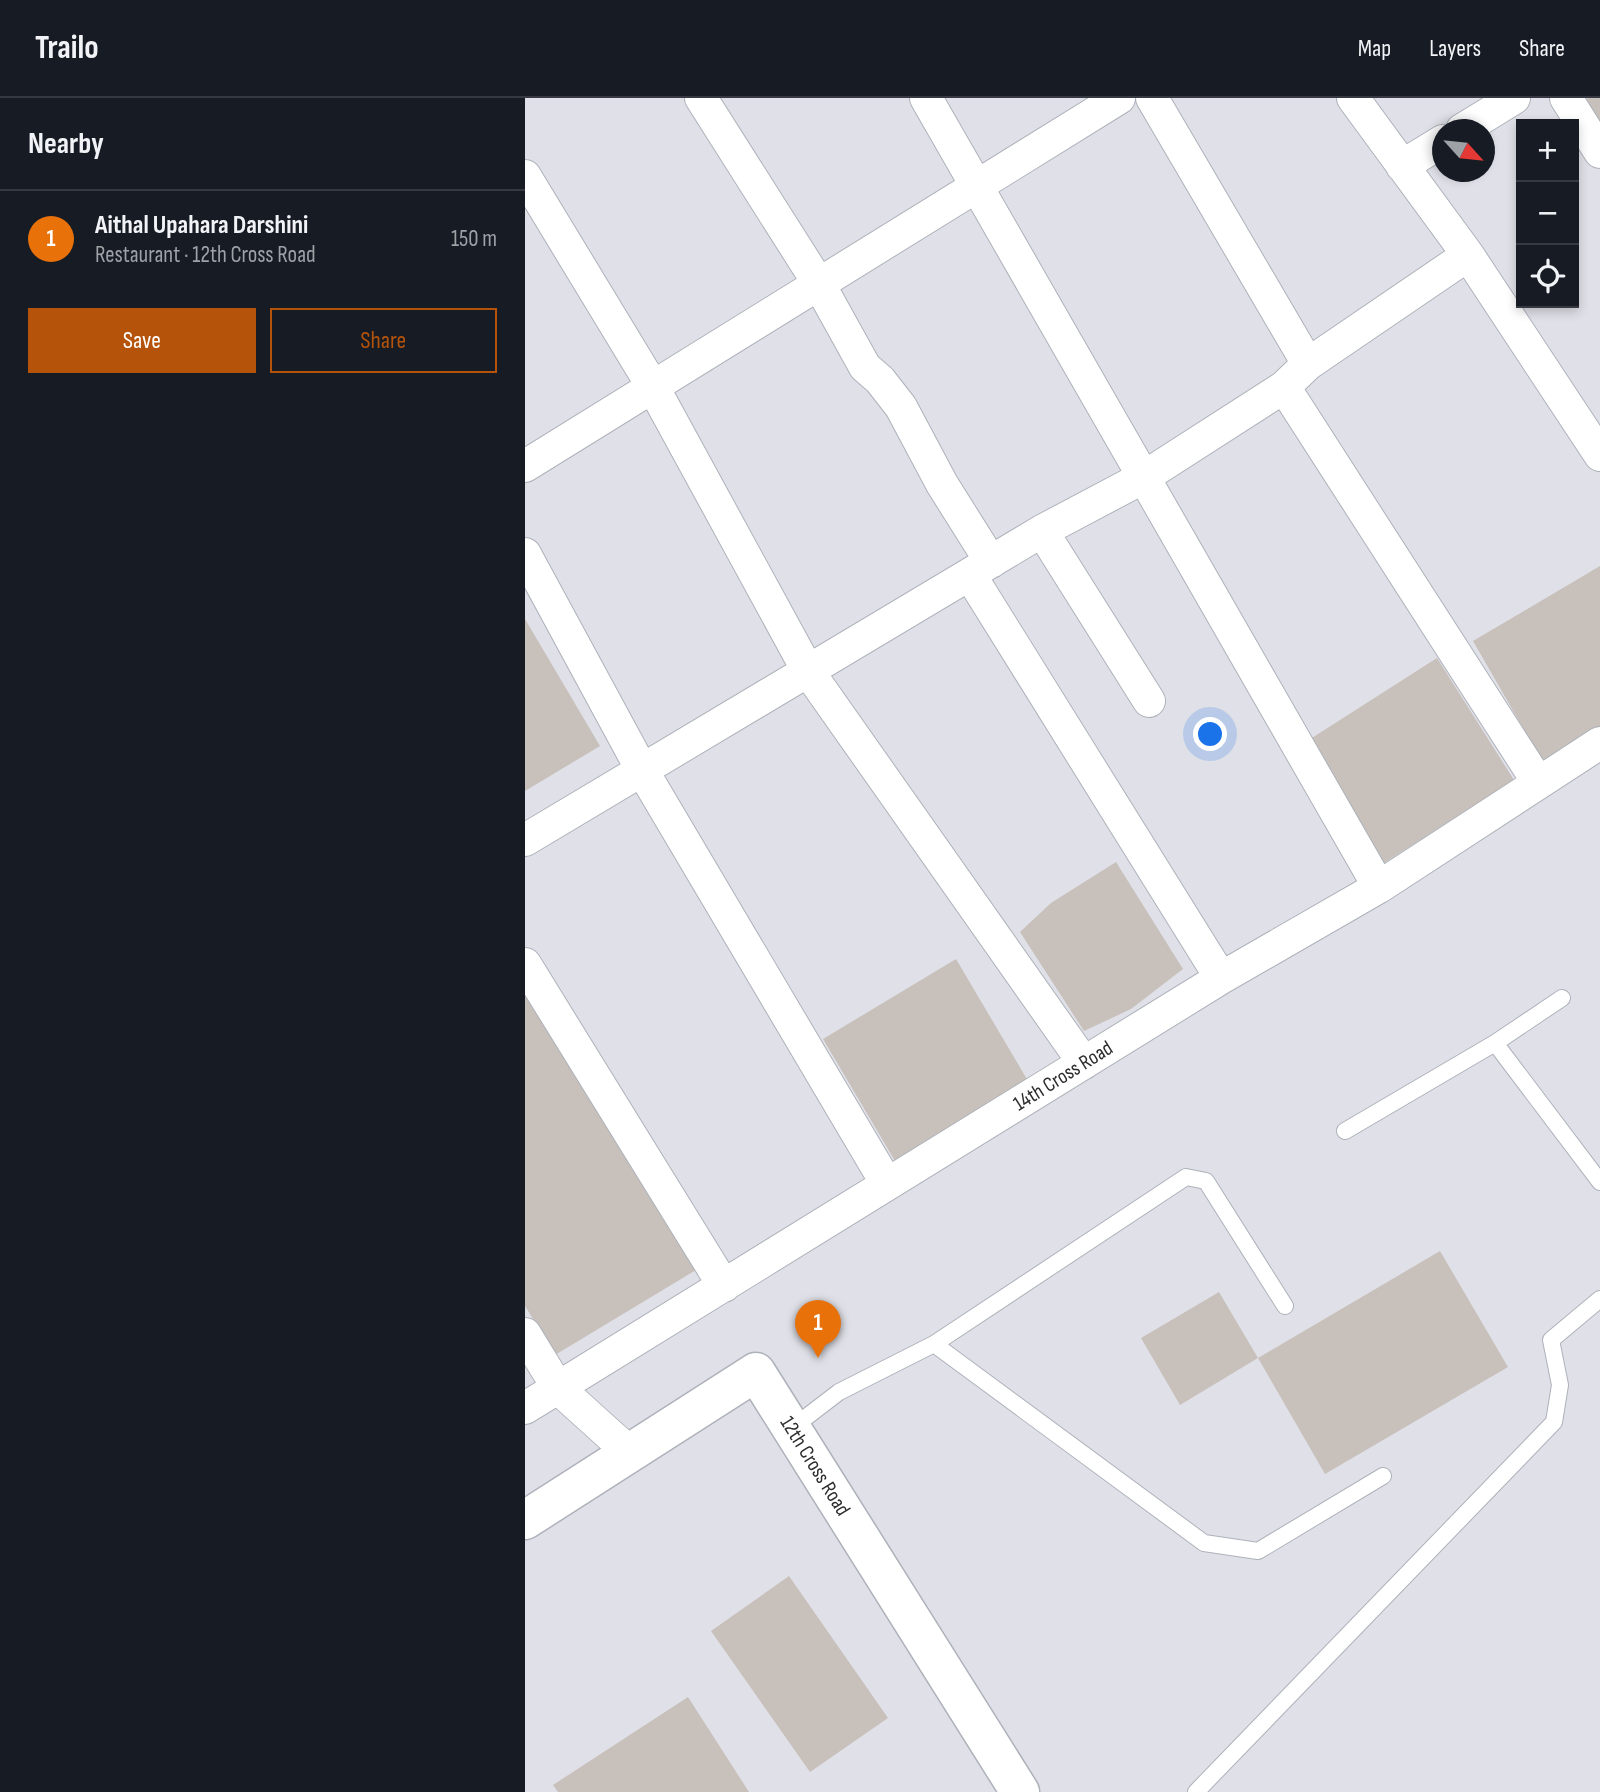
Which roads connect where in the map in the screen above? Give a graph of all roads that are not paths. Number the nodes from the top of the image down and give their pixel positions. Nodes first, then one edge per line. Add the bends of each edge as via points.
1 (701, 98) edge
2 (926, 98) edge
3 (1152, 98) edge
4 (1353, 98) edge
5 (1514, 98) edge
6 (1566, 98) edge
7 (1114, 99) edge
8 (1480, 119) edge
9 (1432, 148) edge
10 (1600, 152) edge
11 (1402, 166) junction
12 (525, 176) edge
13 (977, 186) junction
14 (1468, 255) junction
15 (819, 284) junction
16 (1308, 364) junction
17 (653, 387) junction
18 (1284, 387) junction
19 (1600, 455) edge
20 (525, 466) edge
21 (1144, 477) junction
22 (1042, 531) junction
23 (525, 554) edge
24 (980, 568) junction
25 (808, 671) junction
26 (1150, 701) dead end
27 (1600, 743) edge
28 (642, 770) junction
29 (1538, 782) junction
30 (525, 840) edge
31 (1379, 887) junction
32 (525, 964) edge
33 (1221, 978) junction
34 (1562, 998) dead end
35 (1495, 1043) junction
36 (1084, 1063) junction
37 (1345, 1131) dead end
38 (1600, 1182) edge
39 (887, 1184) junction
40 (724, 1286) junction
41 (1600, 1299) edge
42 (1285, 1306) dead end
43 (525, 1334) edge
44 (934, 1344) junction
45 (558, 1388) junction
46 (525, 1408) edge
47 (792, 1428) junction
48 (630, 1453) junction
49 (1383, 1475) dead end
50 (525, 1520) edge
51 (1020, 1792) edge
52 (1196, 1792) edge

1 - 15 street
2 - 13 street
3 - 16 street
4 - 11 street
5 - 8 street
6 - 10 street
7 - 13 street
9 - 11 street
11 - 14 street
12 - 17 street
13 - 15 street
13 - 21 street
14 - 16 street
14 - 19 street
15 - 17 street
15 - 24 street via 865,367 901,407
16 - 18 street
17 - 20 street
17 - 25 street
18 - 21 street
18 - 29 street
21 - 22 street
21 - 31 street
22 - 24 street
22 - 26 street
23 - 28 street
24 - 25 street
24 - 33 street
25 - 28 street
25 - 36 street
27 - 29 street, 14th Cross Road
28 - 30 street
28 - 39 street
29 - 31 street, 14th Cross Road
31 - 33 street, 14th Cross Road
32 - 40 street
33 - 36 street, 14th Cross Road
34 - 35 lane
35 - 37 lane
35 - 38 lane
36 - 39 street, 14th Cross Road
39 - 40 street, 14th Cross Road
40 - 45 street, 14th Cross Road
41 - 52 lane via 1551,1340 1560,1384 1554,1422
42 - 44 lane via 1206,1181 1186,1177
43 - 45 street
44 - 47 lane via 839,1392
44 - 49 lane via 1204,1543 1258,1551
45 - 46 street, 14th Cross Road
45 - 48 street
47 - 48 street, 12th Cross Road via 757,1372
47 - 51 street, 12th Cross Road
48 - 50 street, 12th Cross Road

